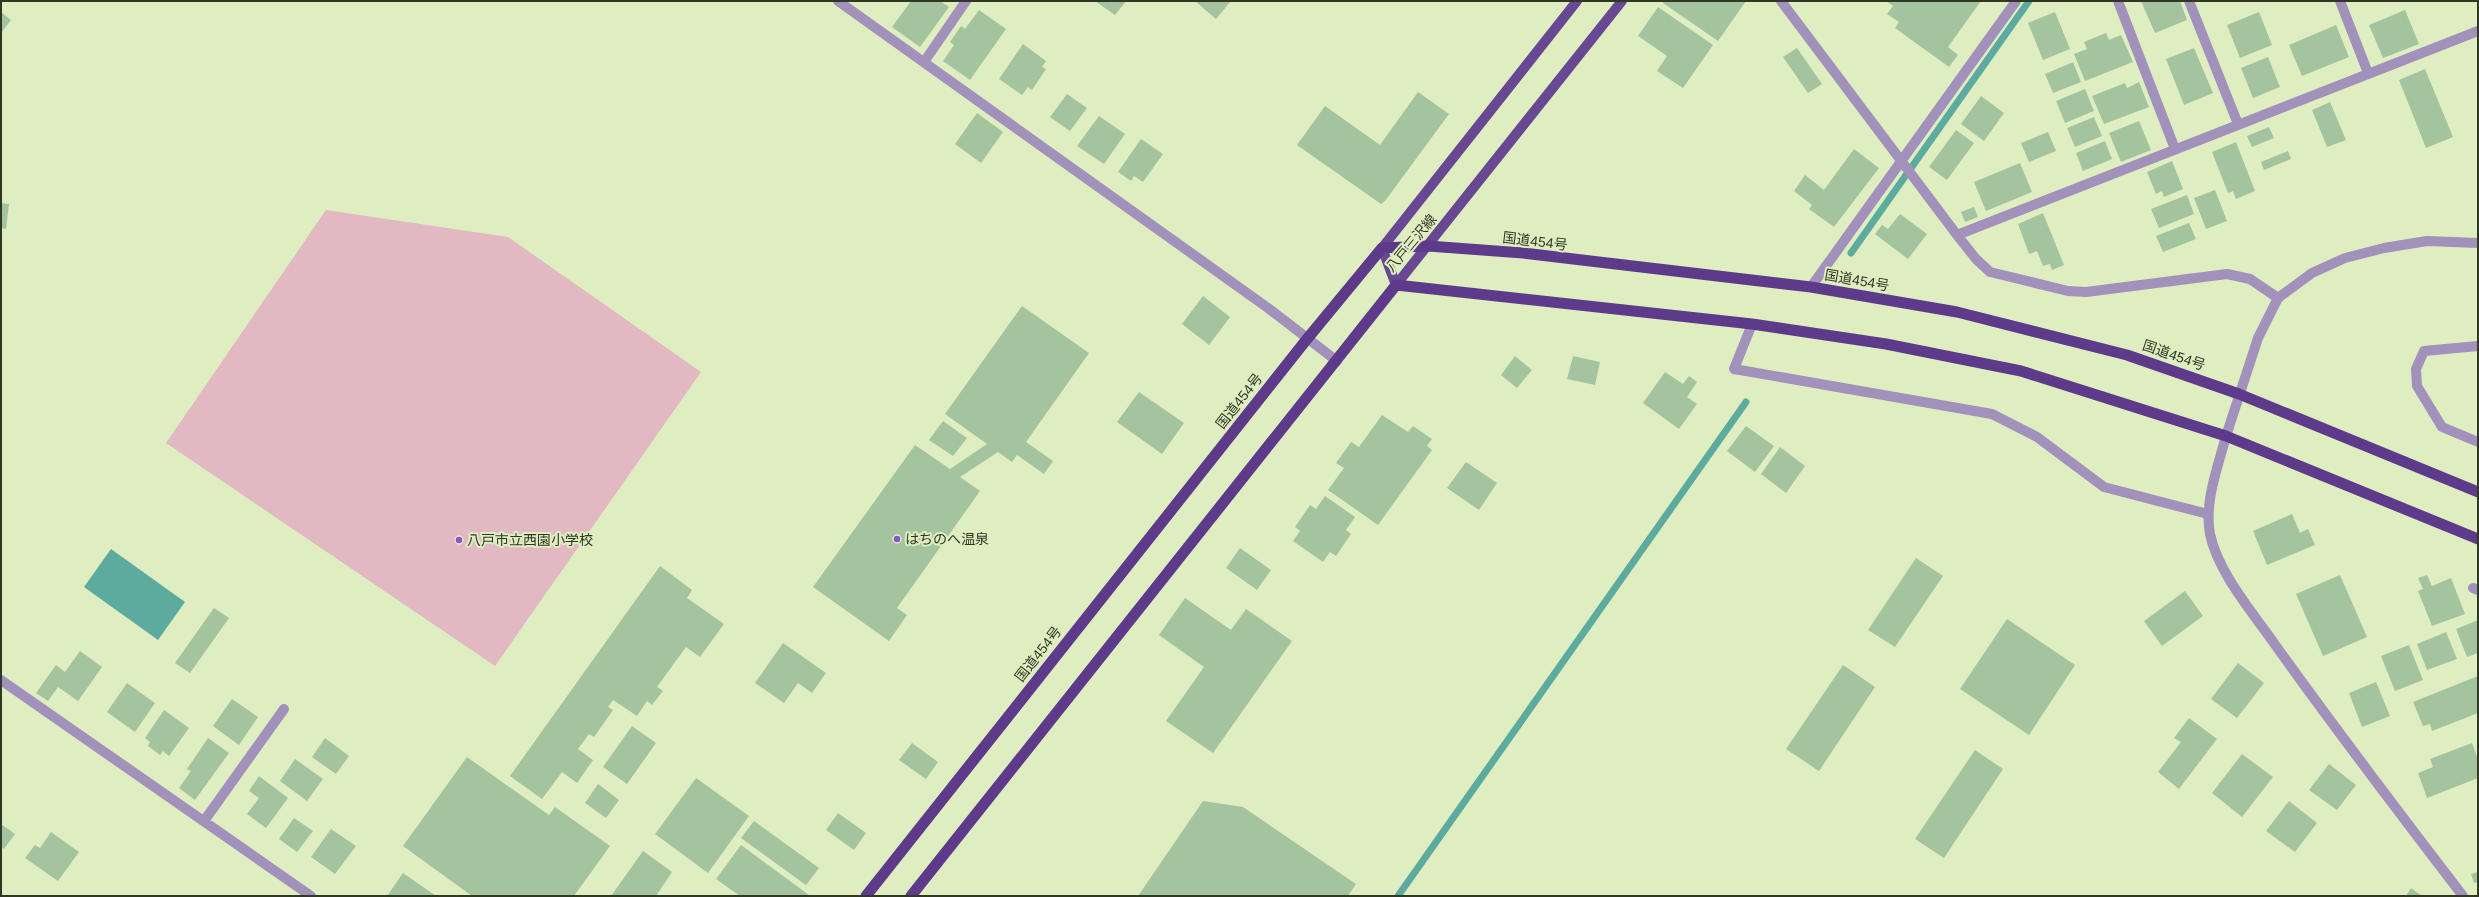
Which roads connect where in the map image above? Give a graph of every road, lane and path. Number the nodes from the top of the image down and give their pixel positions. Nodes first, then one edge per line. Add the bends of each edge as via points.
1 (838, 1) edge
2 (966, 1) edge
3 (1577, 1) edge
4 (1622, 1) edge
5 (1781, 1) edge
6 (2016, 1) edge
7 (2118, 1) edge
8 (2190, 1) edge
9 (2340, 1) edge
10 (2478, 31) edge
11 (924, 62) junction
12 (2368, 73) junction
13 (2238, 124) junction
14 (2175, 149) junction
15 (1902, 160) junction
16 (1957, 235) junction
17 (2478, 243) edge
18 (1428, 246) junction
19 (1382, 248) junction
20 (1396, 285) junction
21 (1812, 287) junction
22 (2278, 298) junction
23 (1752, 324) junction
24 (1307, 339) junction
25 (2478, 346) edge
26 (1336, 361) junction
27 (2239, 394) junction
28 (2226, 436) junction
29 (2478, 442) edge
30 (2478, 492) edge
31 (2208, 514) junction
32 (2478, 539) edge
33 (1, 680) edge
34 (284, 709) dead end
35 (204, 821) junction
36 (311, 896) edge
37 (866, 896) edge
38 (911, 896) edge
39 (2464, 896) edge

1 - 11 street
2 - 11 street
3 - 19 main road, 八戸三沢線
4 - 18 main road, 八戸三沢線
5 - 15 street
6 - 15 street
7 - 14 street
8 - 13 street
9 - 12 street
10 - 12 street
11 - 24 street via 1262,303
12 - 13 street
13 - 14 street
14 - 16 street
15 - 16 street
15 - 21 street
16 - 22 street via 1990,272 2068,291 2086,292 2227,274 2250,279
17 - 22 street via 2427,242 2384,248 2345,258 2312,272
18 - 19 highway, 国道454号
18 - 20 main road, 八戸三沢線
18 - 21 highway, 国道454号 via 1523,253
19 - 20 main road, 八戸三沢線
19 - 24 highway, 国道454号
20 - 23 highway
20 - 26 highway
21 - 27 highway, 国道454号 via 1957,312 2127,355
22 - 27 street via 2258,338
23 - 28 highway via 1886,344 2021,371
23 - 31 street via 1734,369 1992,414 2037,437 2104,487
24 - 26 street
24 - 37 highway, 国道454号
25 - 29 street via 2424,351 2416,369 2417,386 2442,427
26 - 38 highway
27 - 28 street
27 - 30 highway, 国道454号
28 - 31 street
28 - 32 highway
31 - 39 street via 2220,560 2237,590 2318,705
33 - 35 street
34 - 35 street
35 - 36 street

